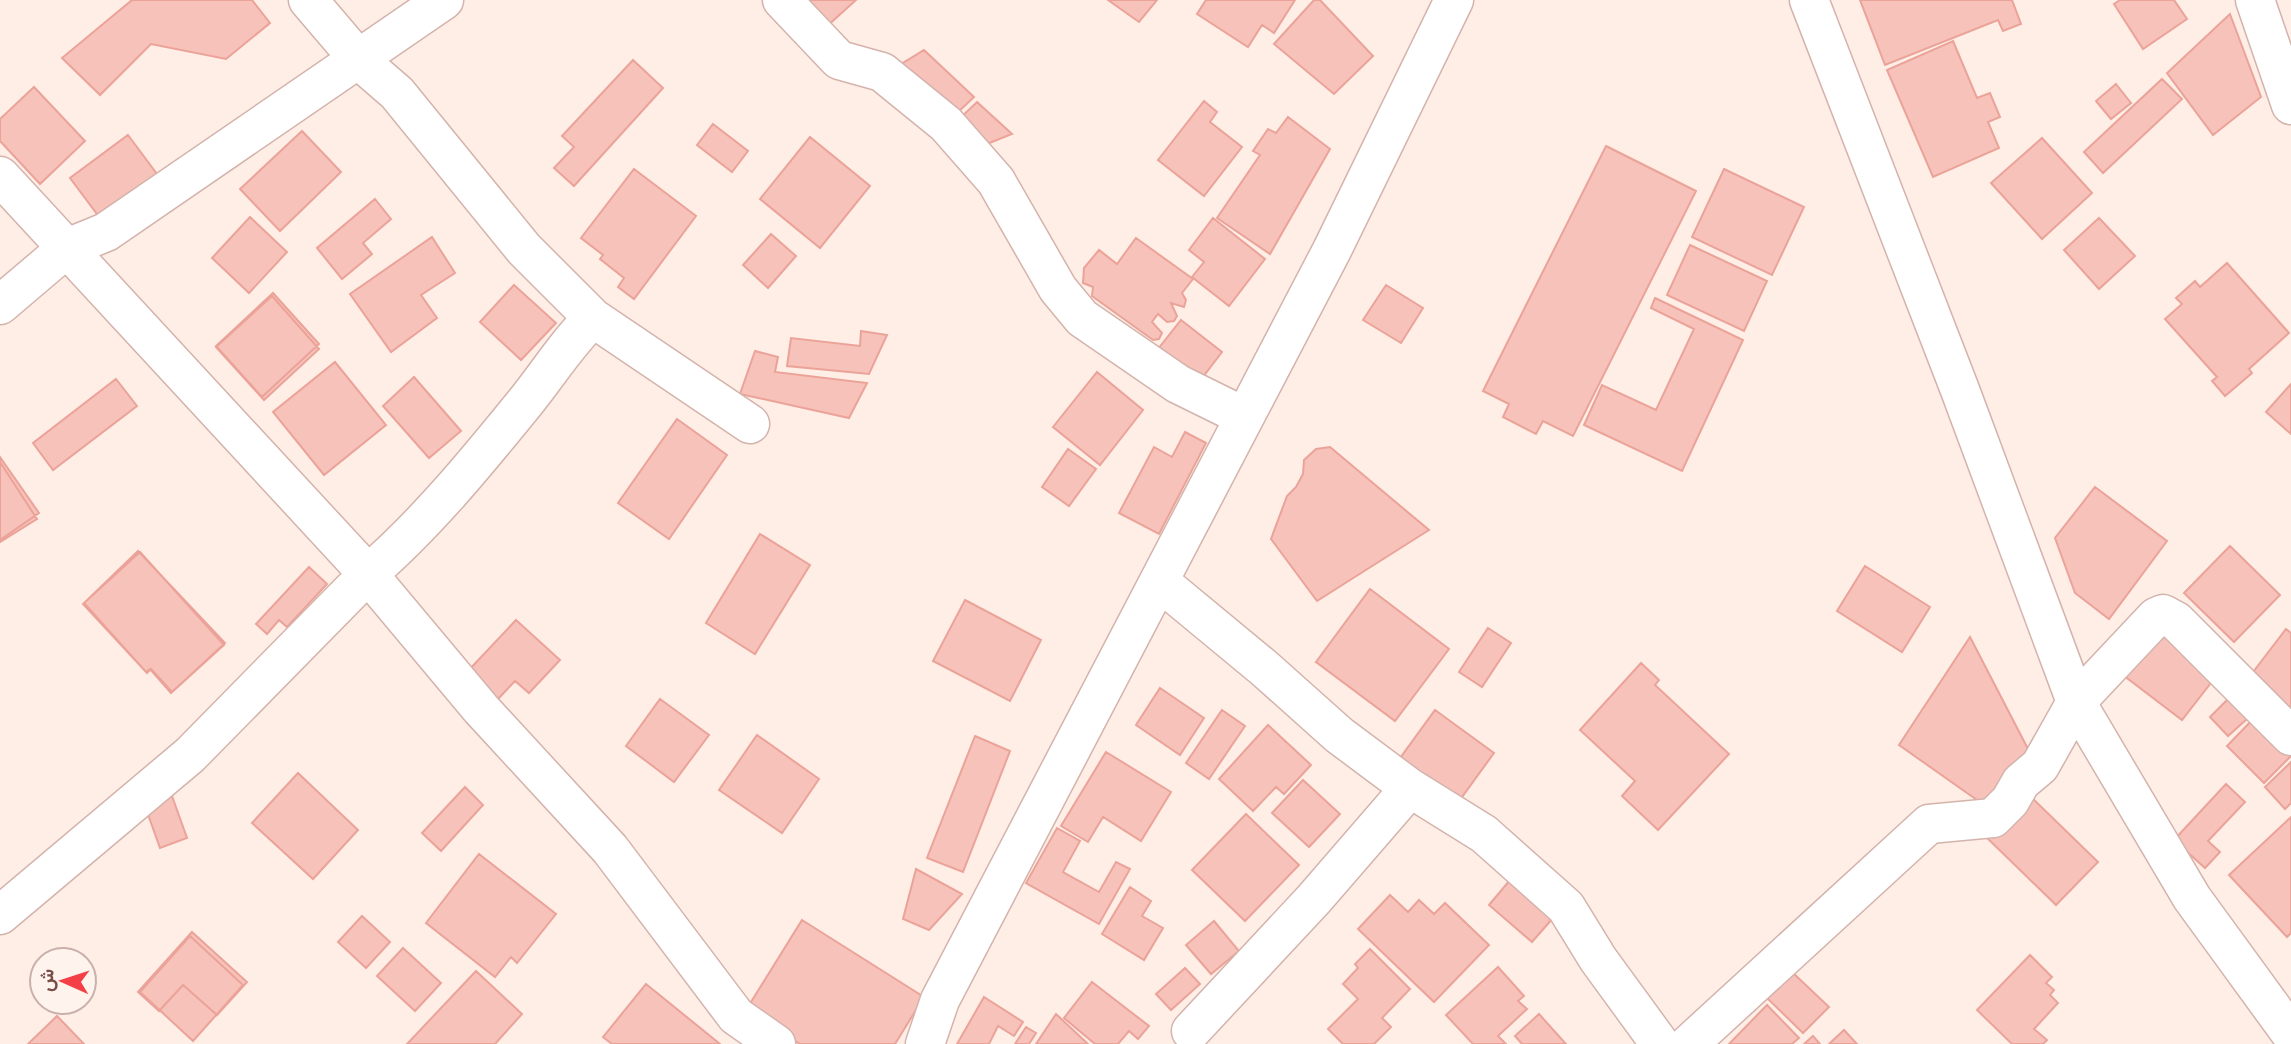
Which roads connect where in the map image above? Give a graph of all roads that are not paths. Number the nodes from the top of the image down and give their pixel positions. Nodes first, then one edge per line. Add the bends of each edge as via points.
1 (308, 0) edge
2 (444, 0) edge
3 (782, 0) edge
4 (1454, 0) edge
5 (1809, 0) edge
6 (2255, 0) edge
7 (360, 61) junction
8 (2291, 105) edge
9 (0, 177) edge
10 (67, 248) junction
11 (0, 305) edge
12 (593, 318) junction
13 (1243, 416) junction
14 (750, 424) dead end
15 (368, 574) junction
16 (1160, 582) junction
17 (2076, 702) junction
18 (2291, 736) edge
19 (1410, 788) junction
20 (0, 915) edge
21 (1191, 1031) dead end
22 (2291, 1034) edge
23 (776, 1044) edge
24 (925, 1044) edge
25 (1660, 1044) edge
26 (1689, 1044) edge

1 - 7 street
2 - 7 street
3 - 13 street via 839,60 882,72 946,124 996,181 1058,289 1082,317 1178,384
4 - 13 street via 1332,250
5 - 17 street
6 - 8 street
7 - 10 street via 106,232
7 - 12 street via 397,93 524,249
9 - 10 street
10 - 11 street
10 - 15 street
12 - 14 street
12 - 15 street via 399,547
13 - 16 street
15 - 20 street via 190,755
15 - 23 street via 481,709 610,849 736,1016
16 - 19 street via 1339,735
16 - 24 street via 940,1000
17 - 18 street via 2163,614 2176,621
17 - 22 street via 2192,898
17 - 26 street via 2040,766 1993,818 1929,824
19 - 21 street
19 - 25 street via 1484,834 1566,907

